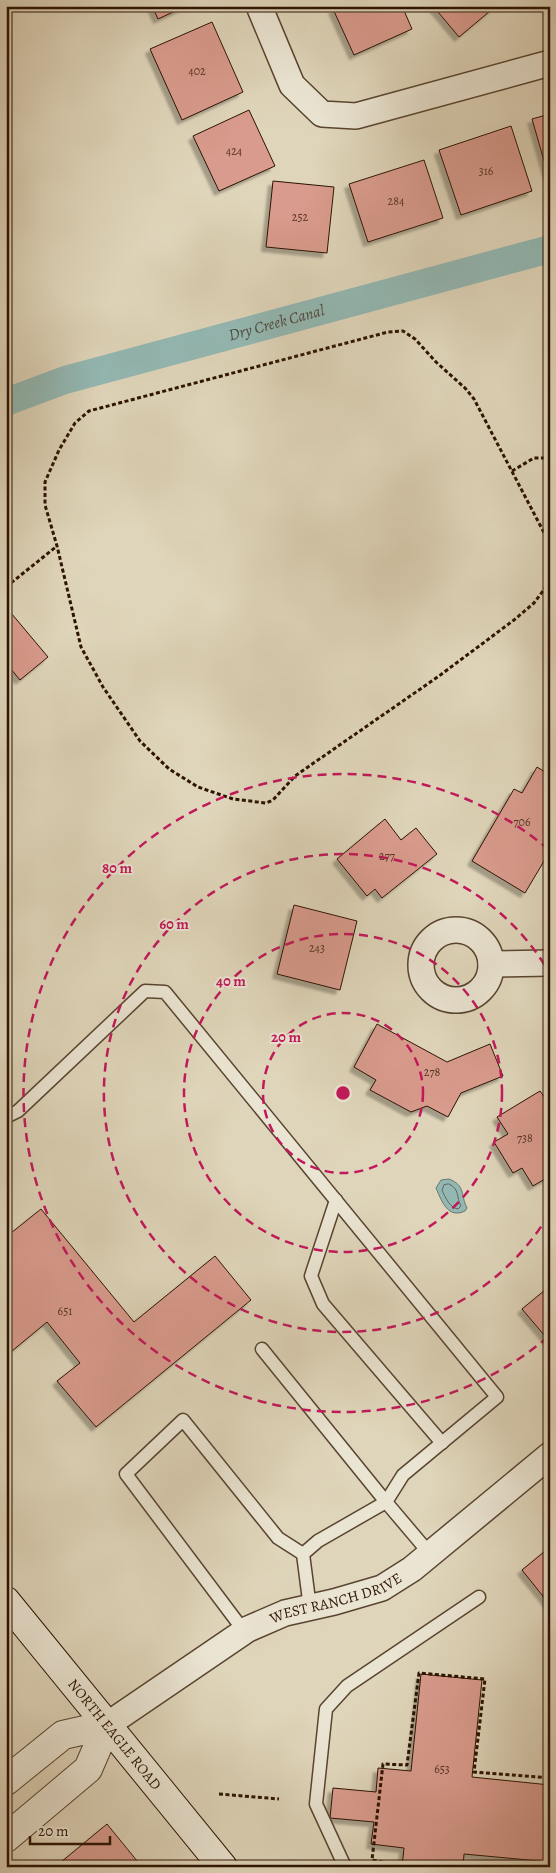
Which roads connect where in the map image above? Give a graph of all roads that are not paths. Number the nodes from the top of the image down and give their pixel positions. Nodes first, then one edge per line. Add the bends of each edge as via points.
1 (259, 6) edge
2 (550, 62) edge
3 (550, 963) edge
4 (491, 964) dead end
5 (6, 1117) edge
6 (336, 1200) junction
7 (262, 1349) dead end
8 (442, 1443) junction
9 (550, 1455) edge
10 (386, 1502) junction
11 (303, 1554) junction
12 (430, 1554) junction
13 (480, 1597) dead end
14 (6, 1601) edge
15 (310, 1608) junction
16 (244, 1631) junction
17 (107, 1724) junction
18 (6, 1782) edge
19 (6, 1838) edge
20 (223, 1867) edge
21 (345, 1867) edge

1 - 2 street via 292,85 322,114 356,116
3 - 4 street
5 - 6 lane via 18,1111 145,991 165,992
6 - 8 lane via 311,1276 323,1304
6 - 8 lane via 497,1397
7 - 10 lane
8 - 10 lane via 403,1476
9 - 12 street, WEST RANCH DRIVE
10 - 11 lane via 318,1541
10 - 12 lane
11 - 15 lane
11 - 16 lane via 278,1538 183,1420 126,1474
12 - 15 street, WEST RANCH DRIVE via 382,1588
13 - 21 lane via 347,1686 326,1709 316,1804
14 - 17 main road, NORTH EAGLE ROAD
15 - 16 street, WEST RANCH DRIVE via 285,1613
16 - 17 street, WEST RANCH DRIVE
17 - 18 main road via 63,1735
17 - 19 main road via 88,1770
17 - 20 main road, NORTH EAGLE ROAD

